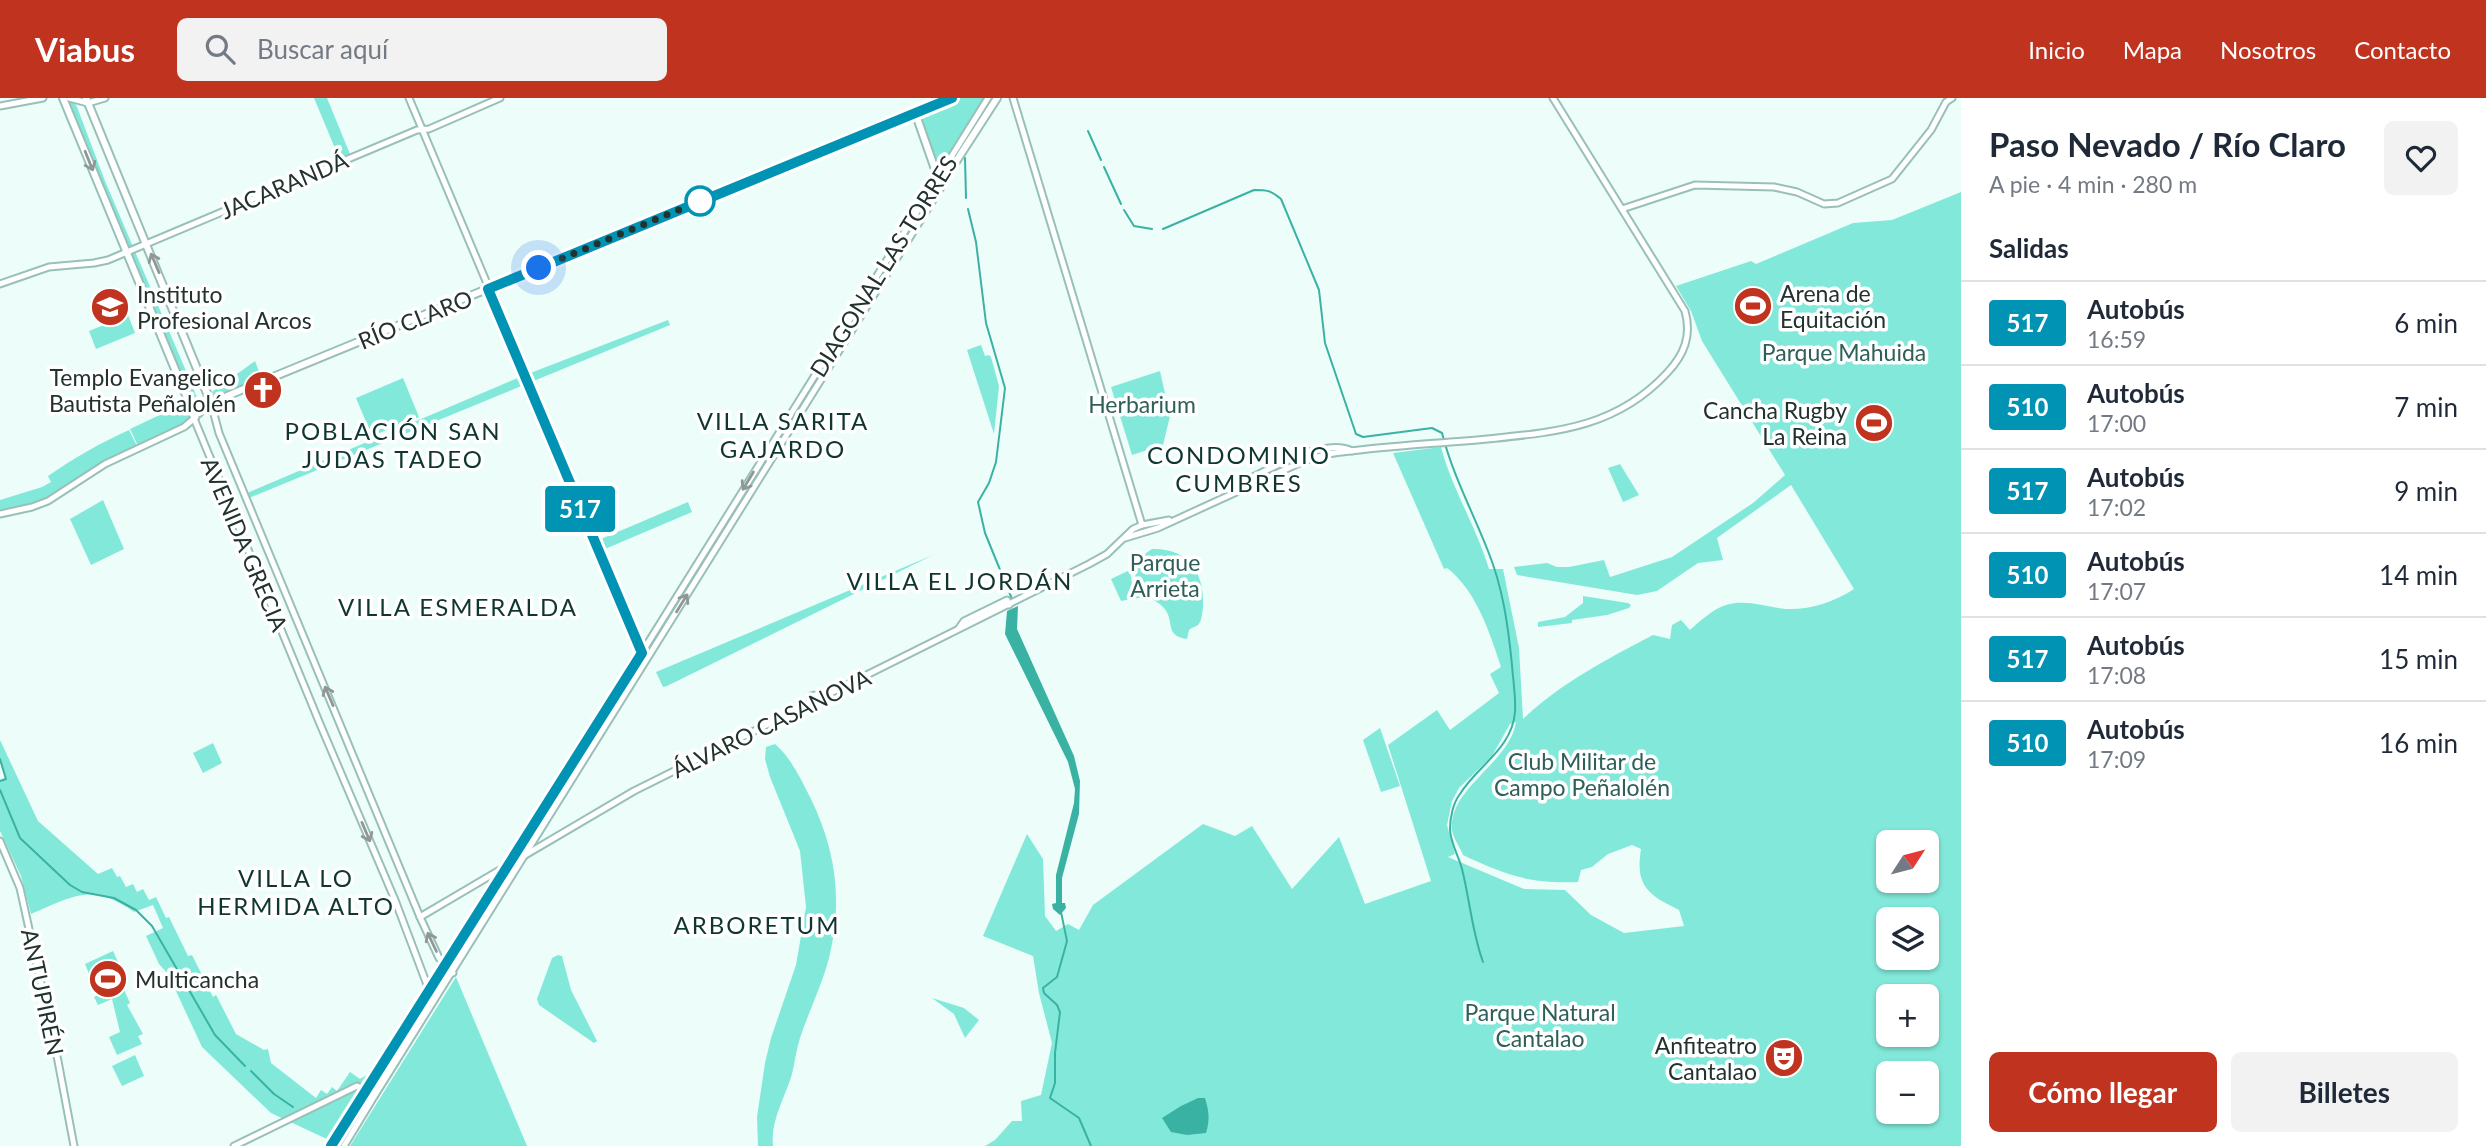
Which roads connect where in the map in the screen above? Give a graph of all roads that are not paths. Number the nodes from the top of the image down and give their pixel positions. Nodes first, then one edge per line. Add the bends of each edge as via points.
1 (43, 98) edge
2 (66, 98) edge
3 (105, 98) edge
4 (409, 98) edge
5 (500, 98) edge
6 (952, 98) edge
7 (988, 98) edge
8 (997, 98) edge
9 (1013, 98) edge
10 (1553, 98) edge
11 (1952, 98) edge
12 (87, 101) edge
13 (0, 106) edge
14 (915, 112) junction
15 (422, 130) junction
16 (938, 176) junction
17 (948, 176) junction
18 (1622, 209) junction
19 (146, 243) junction
20 (126, 251) junction
21 (0, 284) edge
22 (488, 289) junction
23 (184, 391) junction
24 (211, 403) junction
25 (199, 413) junction
26 (194, 420) junction
27 (0, 514) edge
28 (1143, 528) junction
29 (1011, 603) junction
30 (957, 630) junction
31 (642, 653) junction
32 (646, 662) junction
33 (840, 690) junction
34 (811, 696) dead end
35 (579, 815) dead end
36 (583, 822) junction
37 (0, 841) edge
38 (525, 857) junction
39 (509, 866) junction
40 (420, 917) junction
41 (445, 965) junction
42 (453, 973) junction
43 (429, 990) junction
44 (367, 1090) junction
45 (375, 1095) junction
46 (74, 1146) edge
47 (234, 1146) edge
48 (331, 1146) edge
49 (344, 1146) edge

1 - 13 main road
2 - 12 main road
2 -> 20 main road, AVENIDA GRECIA
3 - 12 main road
4 - 15 main road
5 - 15 main road, JACARANDÁ
6 - 14 main road, RÍO CLARO
7 - 16 main road, DIAGONAL LAS TORRES
8 - 17 main road, DIAGONAL LAS TORRES
9 - 28 main road
10 - 18 main road, ÁLVARO CASANOVA
11 - 18 main road via 1892,179 1838,203 1824,204 1774,187 1695,185
12 - 19 main road, AVENIDA GRECIA
14 - 16 main road
14 - 22 main road, RÍO CLARO
15 - 19 main road, JACARANDÁ
15 - 22 main road
16 - 17 main road
16 -> 31 main road, DIAGONAL LAS TORRES
32 -> 17 main road, DIAGONAL LAS TORRES
18 - 28 main road, ÁLVARO CASANOVA via 1685,311 1688,326 1676,362 1637,399 1590,424 1540,433 1314,451 1179,518
19 - 20 main road, JACARANDÁ
24 -> 19 main road, AVENIDA GRECIA
20 - 21 main road, JACARANDÁ via 103,262 49,267
20 - 23 main road, AVENIDA GRECIA
22 - 24 main road, RÍO CLARO
22 - 31 main road
23 - 25 main road
23 - 26 main road, AVENIDA GRECIA
24 - 25 main road, RÍO CLARO
40 -> 24 main road, AVENIDA GRECIA via 219,433
25 - 26 main road, RÍO CLARO
26 - 27 main road via 105,464 48,500
26 -> 43 main road, AVENIDA GRECIA
28 - 29 main road, ÁLVARO CASANOVA via 1107,554
29 - 30 main road, ÁLVARO CASANOVA
29 - 30 main road, ÁLVARO CASANOVA via 964,621
30 - 33 main road, ÁLVARO CASANOVA
31 - 32 main road
31 - 39 main road, DIAGONAL LAS TORRES
32 - 38 main road, DIAGONAL LAS TORRES
33 - 34 main road
33 - 36 main road, ÁLVARO CASANOVA via 634,791
35 - 36 main road
36 - 38 main road, ÁLVARO CASANOVA
37 - 46 main road, ANTUPIRÉN via 20,888
38 - 39 main road, ÁLVARO CASANOVA
38 - 42 main road, DIAGONAL LAS TORRES
39 - 40 main road, ÁLVARO CASANOVA
39 - 41 main road, DIAGONAL LAS TORRES
41 -> 40 main road, AVENIDA GRECIA
41 - 42 main road, AVENIDA GRECIA
41 - 43 main road, DIAGONAL LAS TORRES
42 - 45 main road, DIAGONAL LAS TORRES
43 - 44 main road, DIAGONAL LAS TORRES
44 - 45 main road
44 - 47 main road via 357,1086
44 - 48 main road, DIAGONAL LAS TORRES
45 - 49 main road, DIAGONAL LAS TORRES

